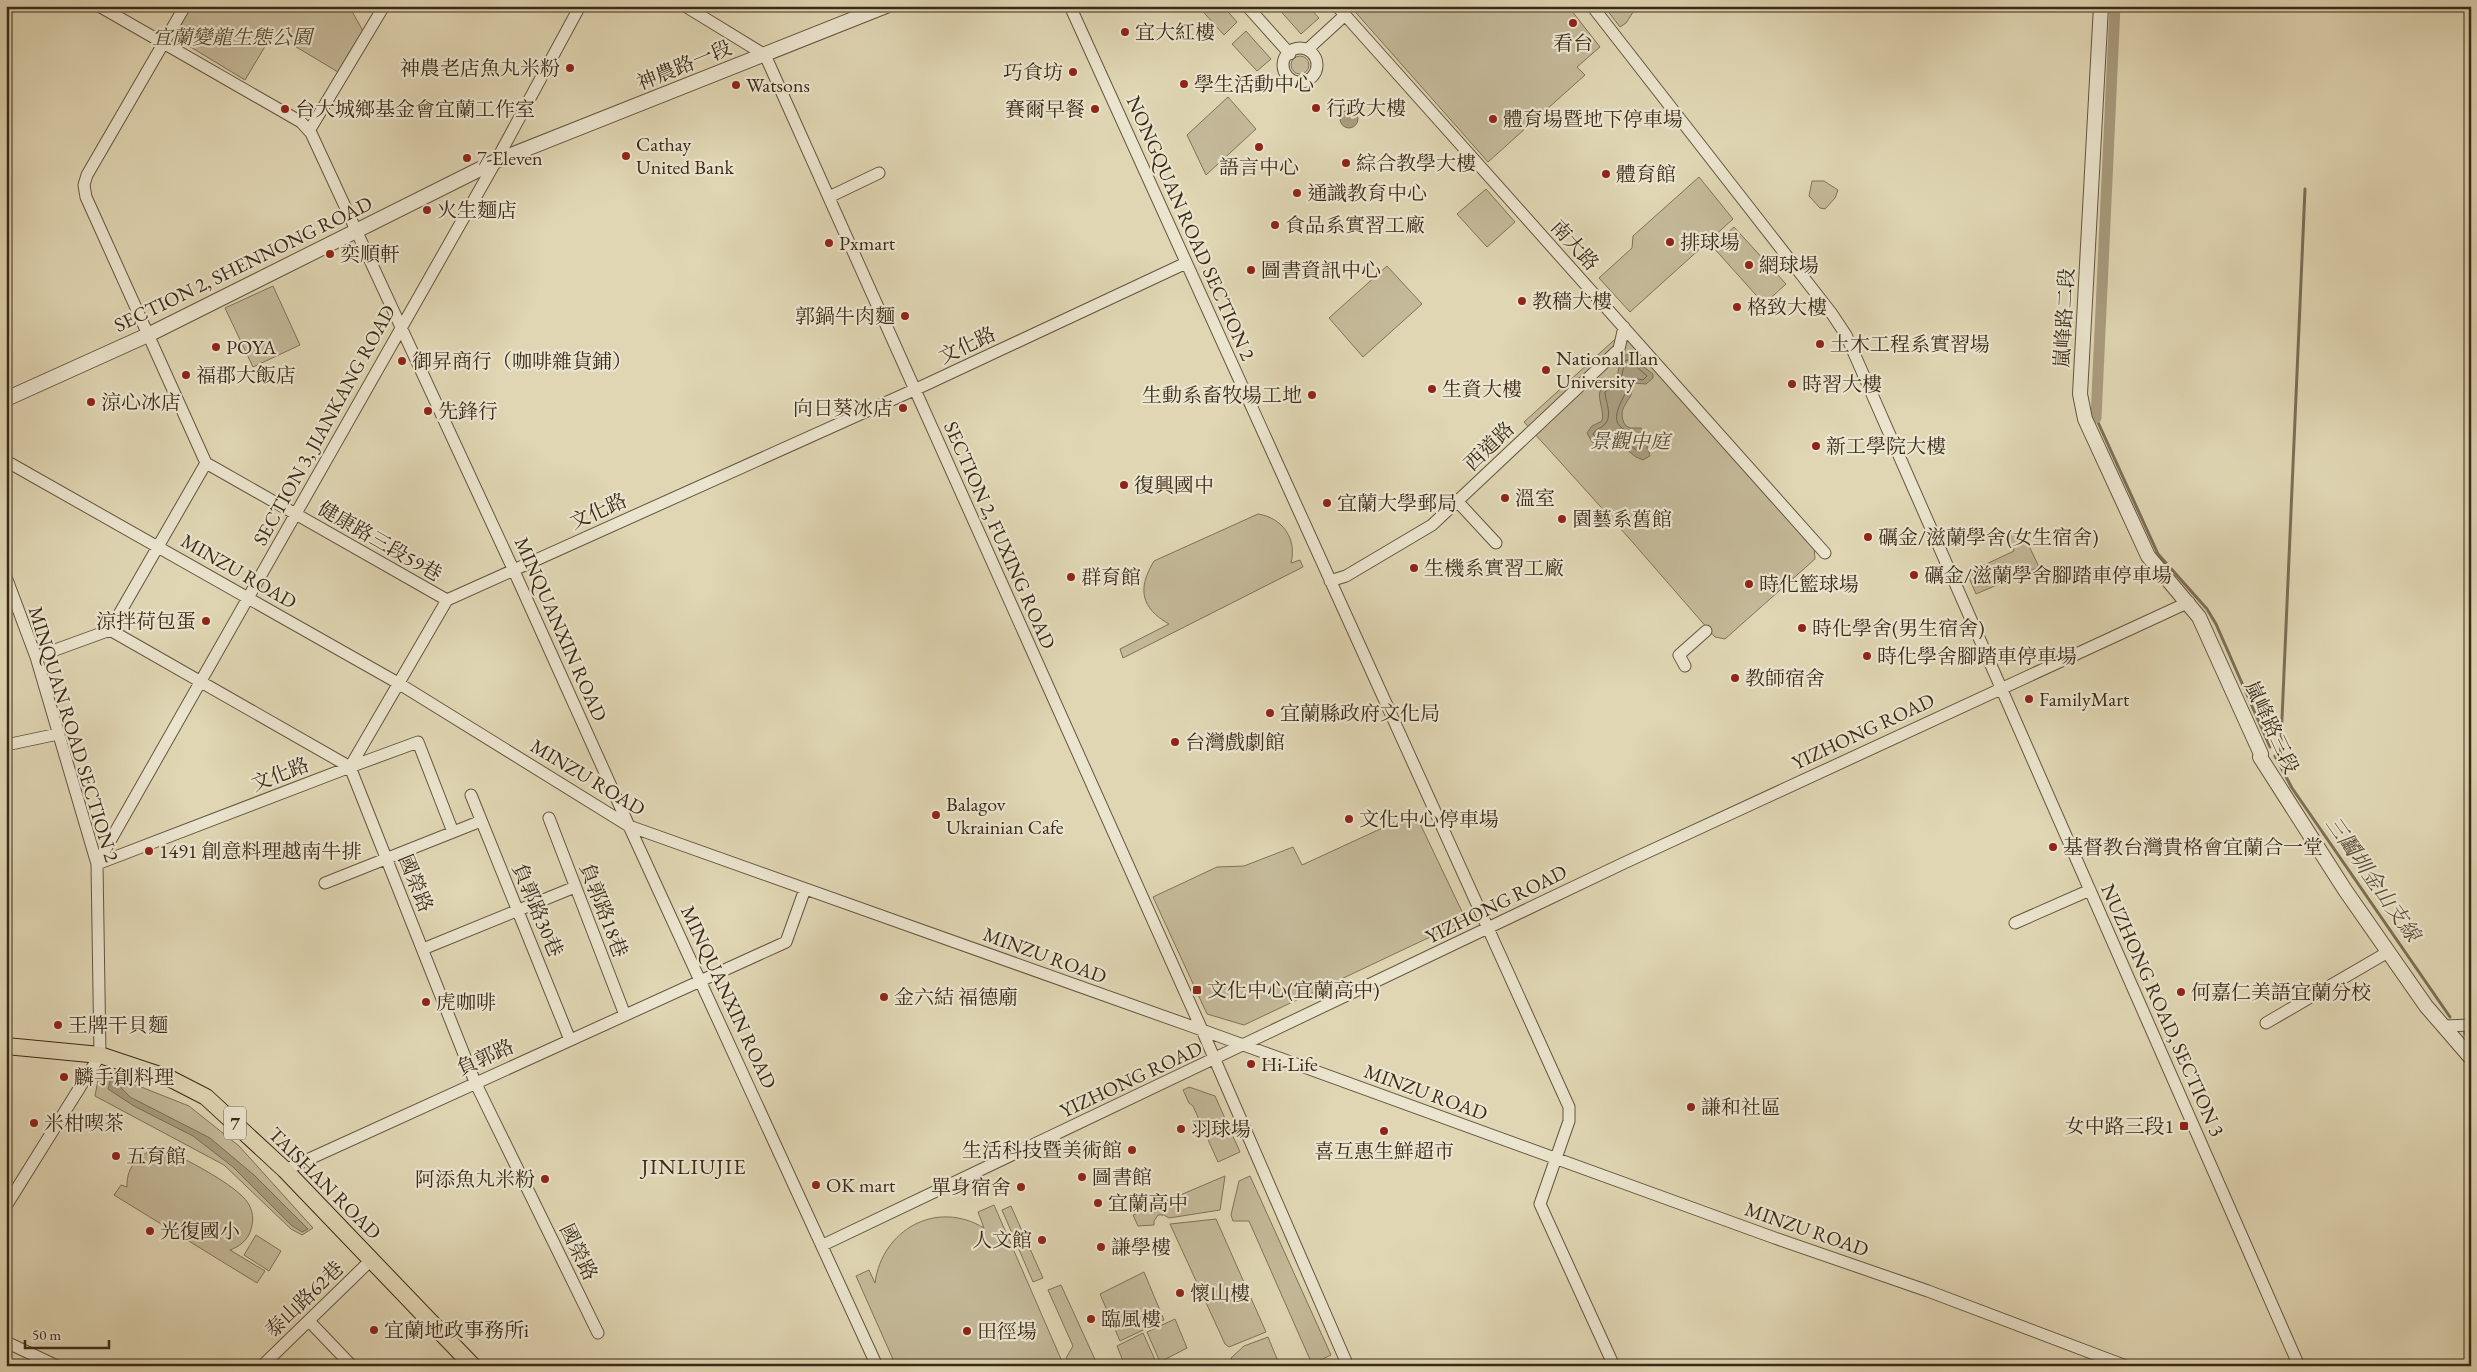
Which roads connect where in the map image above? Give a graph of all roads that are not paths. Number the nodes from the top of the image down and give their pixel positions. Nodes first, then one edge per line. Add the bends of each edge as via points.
1 (99, 6) edge
2 (185, 6) edge
3 (384, 6) edge
4 (580, 6) edge
5 (685, 6) edge
6 (886, 6) edge
7 (1070, 6) edge
8 (1248, 6) edge
9 (1592, 6) edge
10 (2101, 6) edge
11 (1341, 11) edge
12 (164, 44) junction
13 (1308, 49) junction
14 (1290, 54) junction
15 (765, 55) junction
16 (309, 131) junction
17 (496, 161) junction
18 (879, 173) dead end
19 (829, 197) junction
20 (358, 230) junction
21 (1186, 263) junction
22 (401, 325) junction
23 (1624, 327) junction
24 (150, 334) junction
25 (914, 390) junction
26 (6, 399) edge
27 (6, 461) edge
28 (206, 464) junction
29 (1458, 502) junction
30 (295, 514) junction
31 (1496, 543) dead end
32 (158, 547) junction
33 (1825, 553) dead end
34 (514, 570) junction
35 (6, 577) edge
36 (1330, 581) junction
37 (248, 598) junction
38 (447, 600) junction
39 (2189, 602) junction
40 (110, 630) junction
41 (1706, 631) dead end
42 (36, 657) junction
43 (1685, 666) dead end
44 (200, 682) junction
45 (398, 683) junction
46 (2001, 687) junction
47 (58, 734) junction
48 (6, 745) edge
49 (350, 767) junction
50 (471, 795) dead end
51 (549, 818) dead end
52 (481, 821) junction
53 (629, 826) junction
54 (454, 832) junction
55 (387, 859) junction
56 (97, 864) junction
57 (325, 884) dead end
58 (575, 887) junction
59 (805, 889) junction
60 (2090, 890) junction
61 (518, 911) junction
62 (2015, 923) dead end
63 (1489, 928) junction
64 (422, 950) junction
65 (2388, 952) junction
66 (702, 981) junction
67 (625, 1015) junction
68 (2266, 1023) dead end
69 (2471, 1025) edge
70 (2444, 1026) junction
71 (1202, 1030) junction
72 (570, 1040) junction
73 (1242, 1045) junction
74 (6, 1046) edge
75 (100, 1055) junction
76 (2471, 1058) edge
77 (1214, 1060) junction
78 (475, 1082) junction
79 (1555, 1159) junction
80 (285, 1170) junction
81 (6, 1206) edge
82 (823, 1245) junction
83 (371, 1260) junction
84 (309, 1321) junction
85 (598, 1333) dead end
86 (6, 1342) edge
87 (56, 1366) edge
88 (262, 1366) edge
89 (352, 1366) edge
90 (473, 1366) edge
91 (877, 1366) edge
92 (1348, 1366) edge
93 (1614, 1366) edge
94 (2126, 1366) edge
95 (2299, 1366) edge

1 - 12 street, MINQUANXIN ROAD
2 - 12 street
3 - 16 street
4 - 17 street, SECTION 3, JIANKANG ROAD
5 - 15 street
6 - 15 street, 神農路一段
7 - 21 street, NONGQUAN ROAD SECTION 2
8 - 14 street
9 - 46 street, NUZHONG ROAD, SECTION 3 via 1840,324
10 - 39 street, 嵐峰路二段 via 2081,408 2148,556
11 - 13 street
11 - 23 street, 南大路
12 - 16 street, MINQUANXIN ROAD via 301,122
12 - 24 street via 84,185 86,197
13 - 14 street via 1300,48
13 - 14 street via 1317,66 1304,81 1293,81 1283,71 1283,64
15 - 17 street, 神農路一段
15 - 19 street, SECTION 2, FUXING ROAD
16 - 20 street, MINQUANXIN ROAD
17 - 20 street, SECTION 2, SHENNONG ROAD
17 - 22 street, SECTION 3, JIANKANG ROAD
18 - 19 street
19 - 25 street, SECTION 2, FUXING ROAD
20 - 22 street, MINQUANXIN ROAD
20 - 24 street, SECTION 2, SHENNONG ROAD
21 - 25 street, 文化路
21 - 36 street, NONGQUAN ROAD SECTION 2
22 - 30 street, SECTION 3, JIANKANG ROAD
22 - 34 street, MINQUANXIN ROAD
23 - 29 street, 西道路 via 1619,349
23 - 33 street, 南大路
24 - 26 street, SECTION 2, SHENNONG ROAD
24 - 28 street
25 - 34 street, 文化路
25 - 71 street, SECTION 2, FUXING ROAD
27 - 32 street, MINZU ROAD
28 - 30 street, 健康路三段59巷
28 - 32 street
29 - 31 street
29 - 36 street, 西道路 via 1432,525 1346,576
30 - 37 street, SECTION 3, JIANKANG ROAD
30 - 38 street, 健康路三段59巷
32 - 37 street, MINZU ROAD
32 - 40 street
34 - 38 street, 文化路
34 - 53 street, MINQUANXIN ROAD
35 - 42 street, MINQUAN ROAD SECTION 2
36 - 63 street, NONGQUAN ROAD SECTION 2
37 - 44 street, SECTION 3, JIANKANG ROAD
37 - 45 street, MINZU ROAD
38 - 45 street
39 - 46 street, YIZHONG ROAD
39 - 65 street, 嵐峰路三段 via 2219,656 2260,757
40 - 42 street
40 - 44 street
41 - 43 street via 1679,655
42 - 47 street, MINQUAN ROAD SECTION 2
44 - 49 street
44 - 56 street, SECTION 3, JIANKANG ROAD
45 - 49 street
45 - 53 street, MINZU ROAD
46 - 60 street, NUZHONG ROAD, SECTION 3
46 - 63 street, YIZHONG ROAD
47 - 48 street
47 - 56 street, MINQUAN ROAD SECTION 2
49 - 54 street, 文化路 via 418,742
49 - 55 street, 國榮路
49 - 56 street, 文化路
50 - 52 street, 負郭路30巷
51 - 58 street, 負郭路18巷
52 - 54 street
52 - 61 street, 負郭路30巷
53 - 59 street, MINZU ROAD
53 - 66 street, MINQUANXIN ROAD
54 - 55 street
55 - 57 street
55 - 64 street, 國榮路
56 - 75 street, MINQUAN ROAD SECTION 2
58 - 61 street
58 - 67 street, 負郭路18巷
59 - 66 street, 負郭路 via 786,942
59 - 71 street, MINZU ROAD
60 - 62 street
60 - 95 street, NUZHONG ROAD, SECTION 3
61 - 64 street
61 - 72 street, 負郭路30巷
63 - 73 street, YIZHONG ROAD
63 - 79 street, NONGQUAN ROAD SECTION 2 via 1569,1107 1569,1121
64 - 78 street, 國榮路
65 - 68 street
65 - 70 street, 嵐峰路三段
66 - 67 street, 負郭路
66 - 82 street, MINQUANXIN ROAD
67 - 72 street, 負郭路
69 - 70 street
70 - 76 street, 嵐峰路三段
71 - 73 street, MINZU ROAD
71 - 77 street, SECTION 2, FUXING ROAD
72 - 78 street, 負郭路
73 - 77 street, YIZHONG ROAD
73 - 79 street, MINZU ROAD
74 - 75 main road, TAISHAN ROAD / 7
75 - 80 main road, TAISHAN ROAD / 7 via 170,1078 206,1097
75 - 81 street
77 - 82 street, YIZHONG ROAD
77 - 92 street, SECTION 2, FUXING ROAD
78 - 80 street, 負郭路
78 - 85 street, 國榮路
79 - 93 street, NONGQUAN ROAD SECTION 2 via 1540,1204
79 - 94 street, MINZU ROAD via 1928,1291
80 - 83 main road, TAISHAN ROAD / 7
82 - 91 street, MINQUANXIN ROAD
83 - 84 street, 泰山路62巷
83 - 90 main road, TAISHAN ROAD / 7
84 - 88 street, 泰山路62巷
84 - 89 street
86 - 87 street

